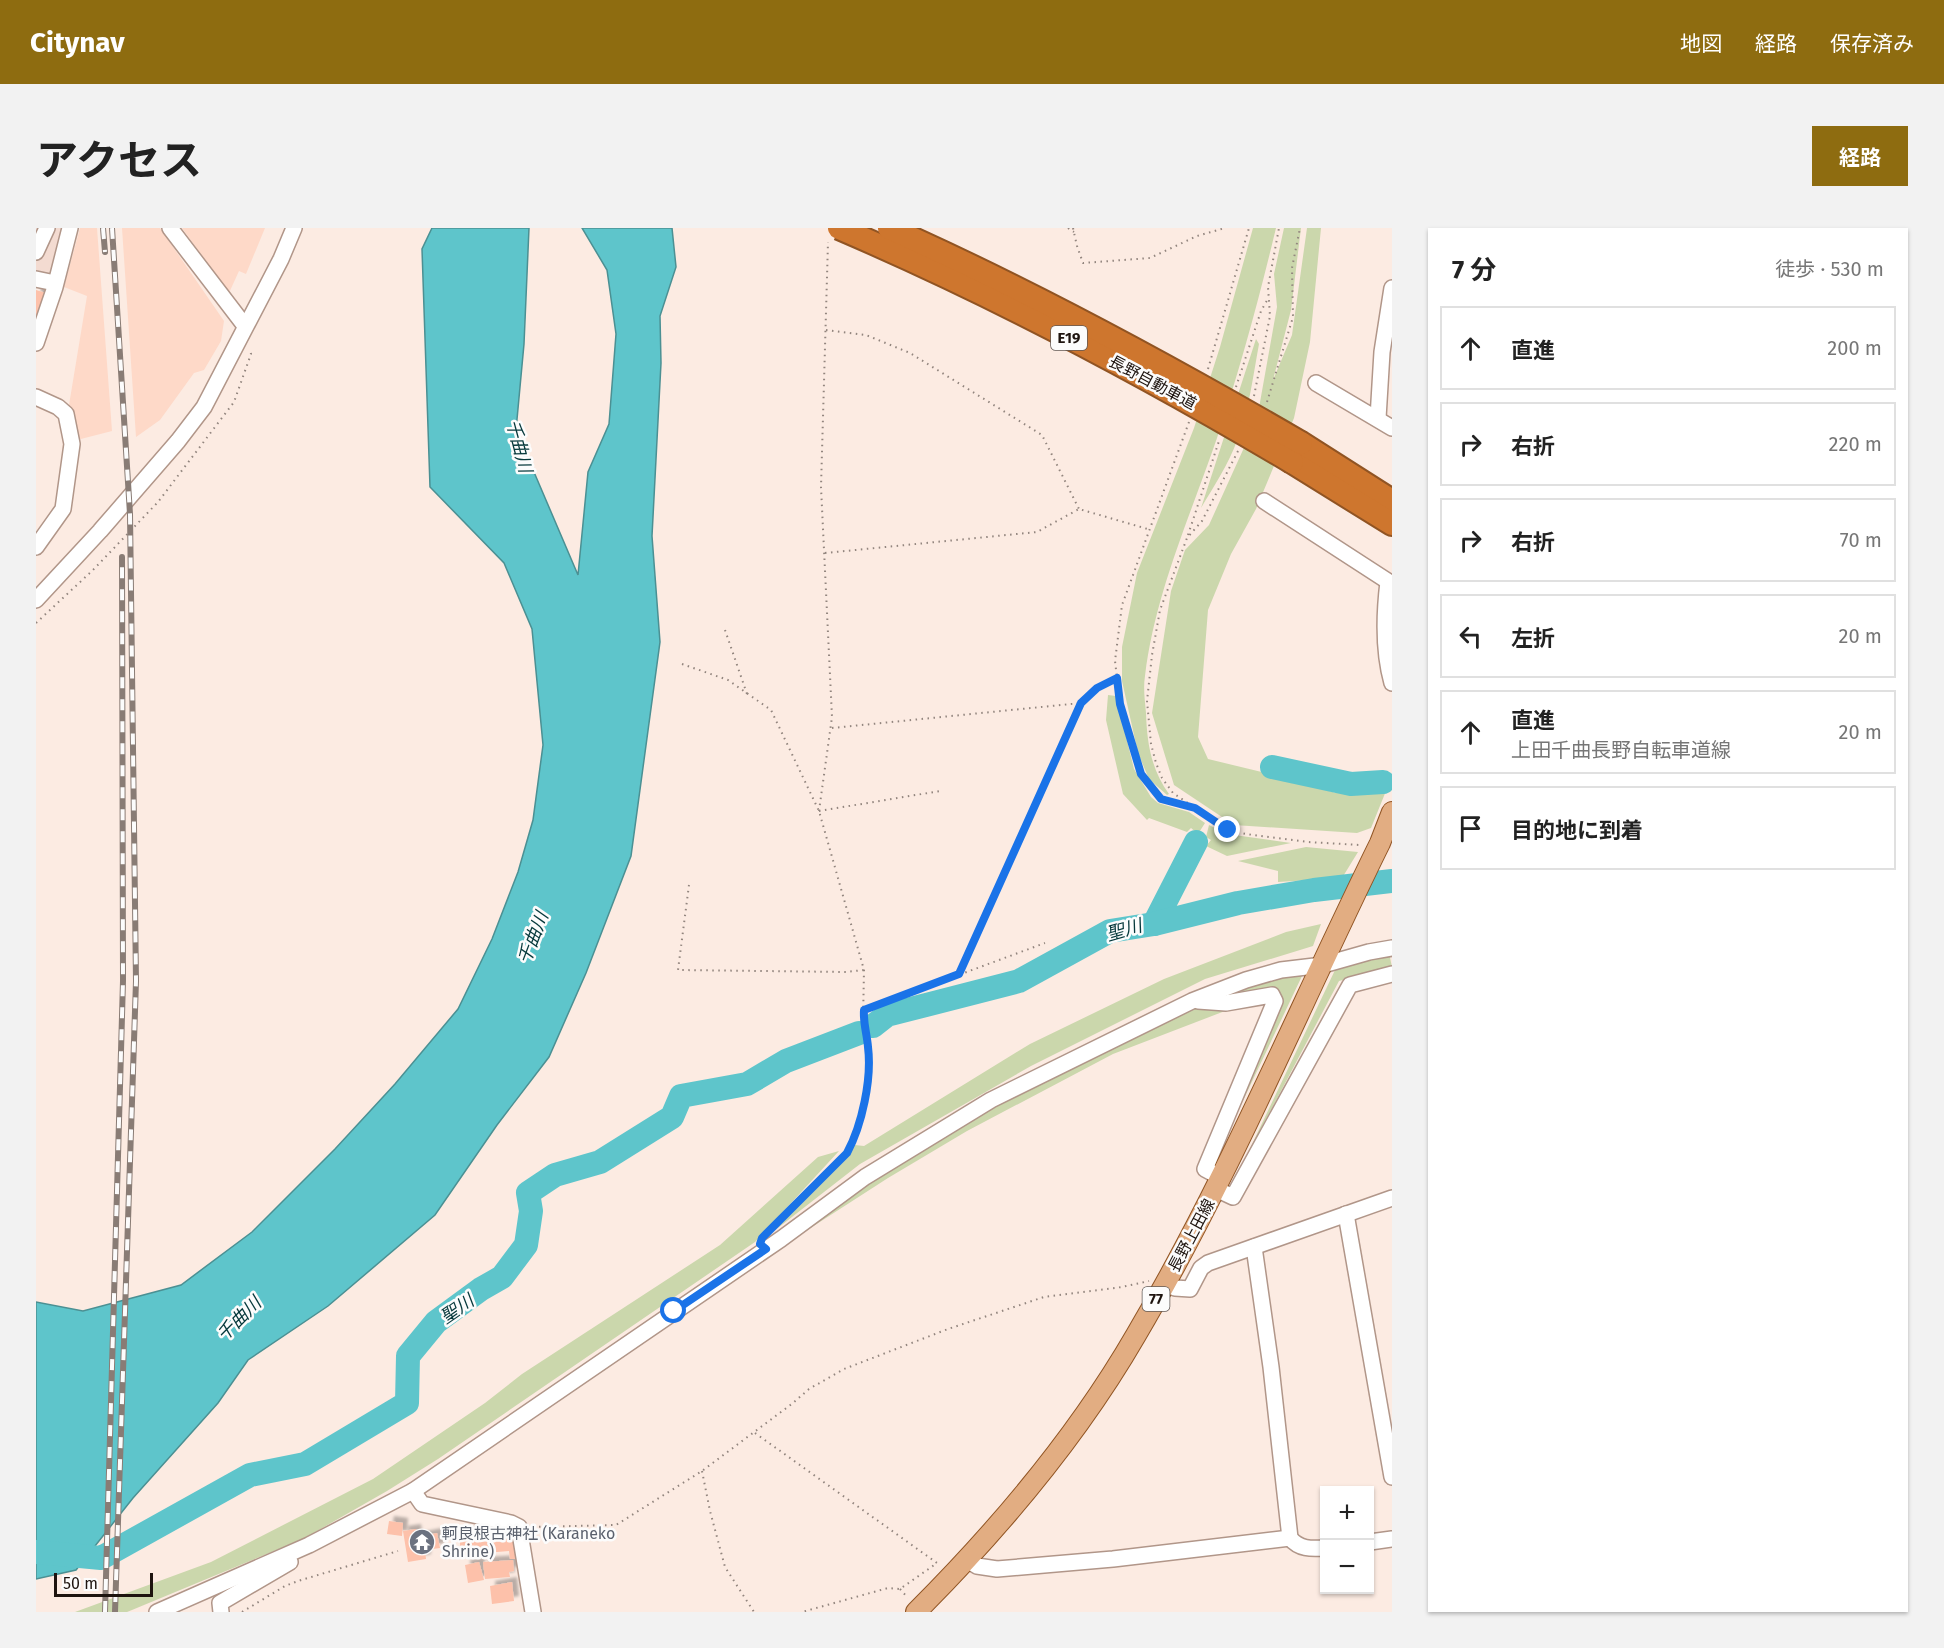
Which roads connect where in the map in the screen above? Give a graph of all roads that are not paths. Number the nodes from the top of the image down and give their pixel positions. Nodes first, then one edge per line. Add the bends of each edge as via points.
1 (46, 228) edge
2 (70, 228) edge
3 (170, 228) edge
4 (294, 228) edge
5 (889, 228) edge
6 (834, 232) edge
7 (36, 252) edge
8 (36, 279) edge
9 (56, 283) junction
10 (1392, 288) edge
11 (245, 326) junction
12 (36, 344) edge
13 (1316, 383) dead end
14 (36, 397) edge
15 (1378, 418) junction
16 (1392, 428) edge
17 (1297, 452) junction
18 (1264, 501) dead end
19 (1392, 501) edge
20 (1392, 524) edge
21 (36, 547) edge
22 (1390, 583) edge
23 (36, 600) edge
24 (1392, 683) edge
25 (1392, 812) edge
26 (1378, 846) edge
27 (1392, 948) edge
28 (1323, 965) junction
29 (1392, 974) edge
30 (1192, 1001) junction
31 (1219, 1183) junction
32 (1392, 1198) edge
33 (1346, 1214) junction
34 (1254, 1246) junction
35 (1165, 1284) junction
36 (1392, 1477) edge
37 (413, 1491) junction
38 (1290, 1538) junction
39 (1392, 1539) edge
40 (1374, 1541) edge
41 (309, 1545) junction
42 (1320, 1548) edge
43 (967, 1560) junction
44 (158, 1612) edge
45 (221, 1612) edge
46 (533, 1612) edge
47 (916, 1612) edge

1 - 7 street
2 - 9 street
3 - 11 street
4 - 11 street
5 - 17 highway, 長野自動車道 / E19, bridge via 1079,320 1224,398
6 - 17 highway, 長野自動車道 / E19, bridge via 946,276 1213,415
8 - 9 street
9 - 12 street
10 - 15 street via 1382,352
11 - 23 street via 204,407
13 - 15 street
14 - 21 street via 66,414 72,444 63,509
15 - 16 street
17 - 19 highway, 長野自動車道 / E19
17 - 20 highway, 長野自動車道 / E19
18 - 22 street
22 - 24 street via 1385,609 1387,666
25 - 26 main road, 長野上田線 / 77
26 - 28 main road, 長野上田線 / 77
27 - 28 street
28 - 30 street via 1264,974
28 - 31 main road, 長野上田線 / 77
29 - 31 street via 1350,985 1233,1197
30 - 31 street via 1226,1003 1272,995 1275,1001 1205,1169
30 - 37 street via 991,1100 865,1177
31 - 35 main road, 長野上田線 / 77
32 - 33 street
33 - 34 street
33 - 36 street
34 - 35 street via 1208,1263 1201,1268 1190,1290
34 - 38 street
35 - 43 main road, 長野上田線 / 77 via 1090,1405 1020,1499
37 - 41 street
37 - 46 street via 422,1504 519,1527
38 - 42 street via 1296,1545
38 - 43 street via 997,1569
39 - 40 street
41 - 44 street
41 - 45 street via 302,1555 220,1603
43 - 47 main road, 長野上田線 / 77

